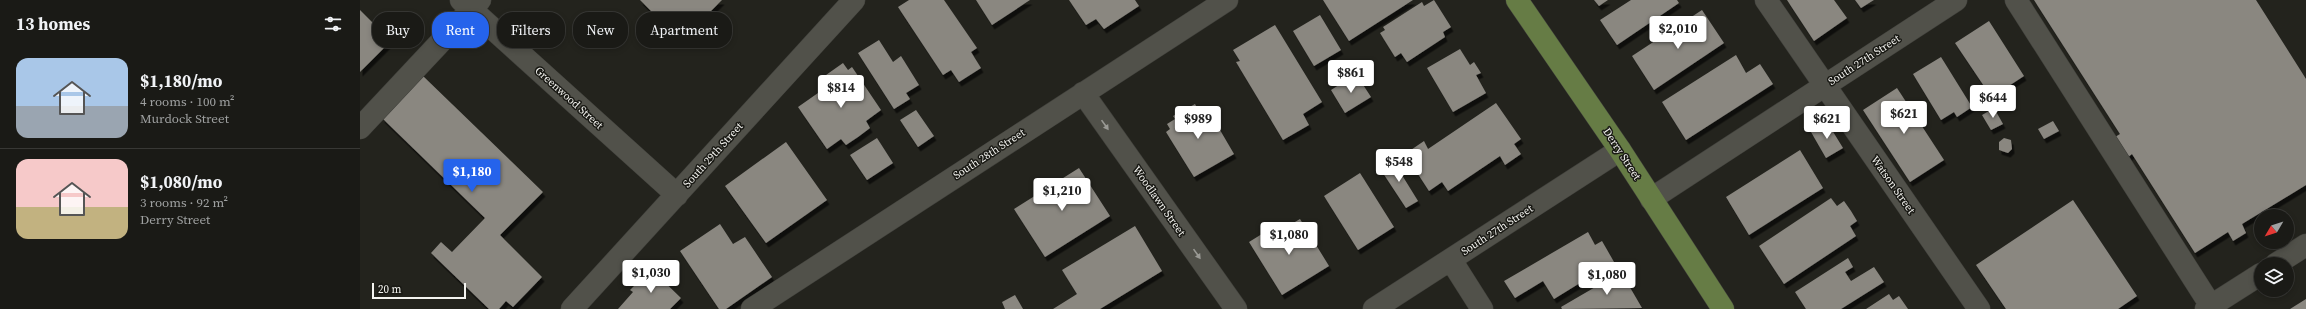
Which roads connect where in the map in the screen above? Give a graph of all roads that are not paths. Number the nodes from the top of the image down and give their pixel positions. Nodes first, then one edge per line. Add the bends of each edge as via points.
1 (854, 0) edge
2 (1227, 0) edge
3 (1517, 0) edge
4 (1766, 0) edge
5 (1956, 0) edge
6 (2016, 0) edge
7 (470, 3) edge
8 (1824, 87) junction
9 (1083, 93) junction
10 (360, 128) edge
11 (1620, 150) junction
12 (677, 195) junction
13 (1651, 199) junction
14 (2306, 245) edge
15 (2287, 257) edge
16 (1451, 260) junction
17 (2254, 278) edge
18 (2208, 308) edge
19 (572, 309) edge
20 (752, 309) edge
21 (1236, 309) edge
22 (1374, 309) edge
23 (1482, 309) edge
24 (1723, 309) edge
25 (1980, 309) edge

1 - 12 street, South 29th Street
2 - 9 street, South 28th Street
3 - 11 main road, Derry Street
4 - 8 street, Watson Street
5 - 8 street, South 27th Street
6 - 18 street
7 - 10 street
7 - 12 street, Greenwood Street
8 - 13 street, South 27th Street
8 - 25 street, Watson Street
9 - 20 street, South 28th Street
9 -> 21 street, Woodlawn Street
11 - 13 main road, Derry Street
11 - 16 street, South 27th Street
12 - 19 street, South 29th Street
13 - 24 main road, Derry Street
14 - 15 street
16 - 22 street, South 27th Street
16 - 23 street
17 - 18 street

